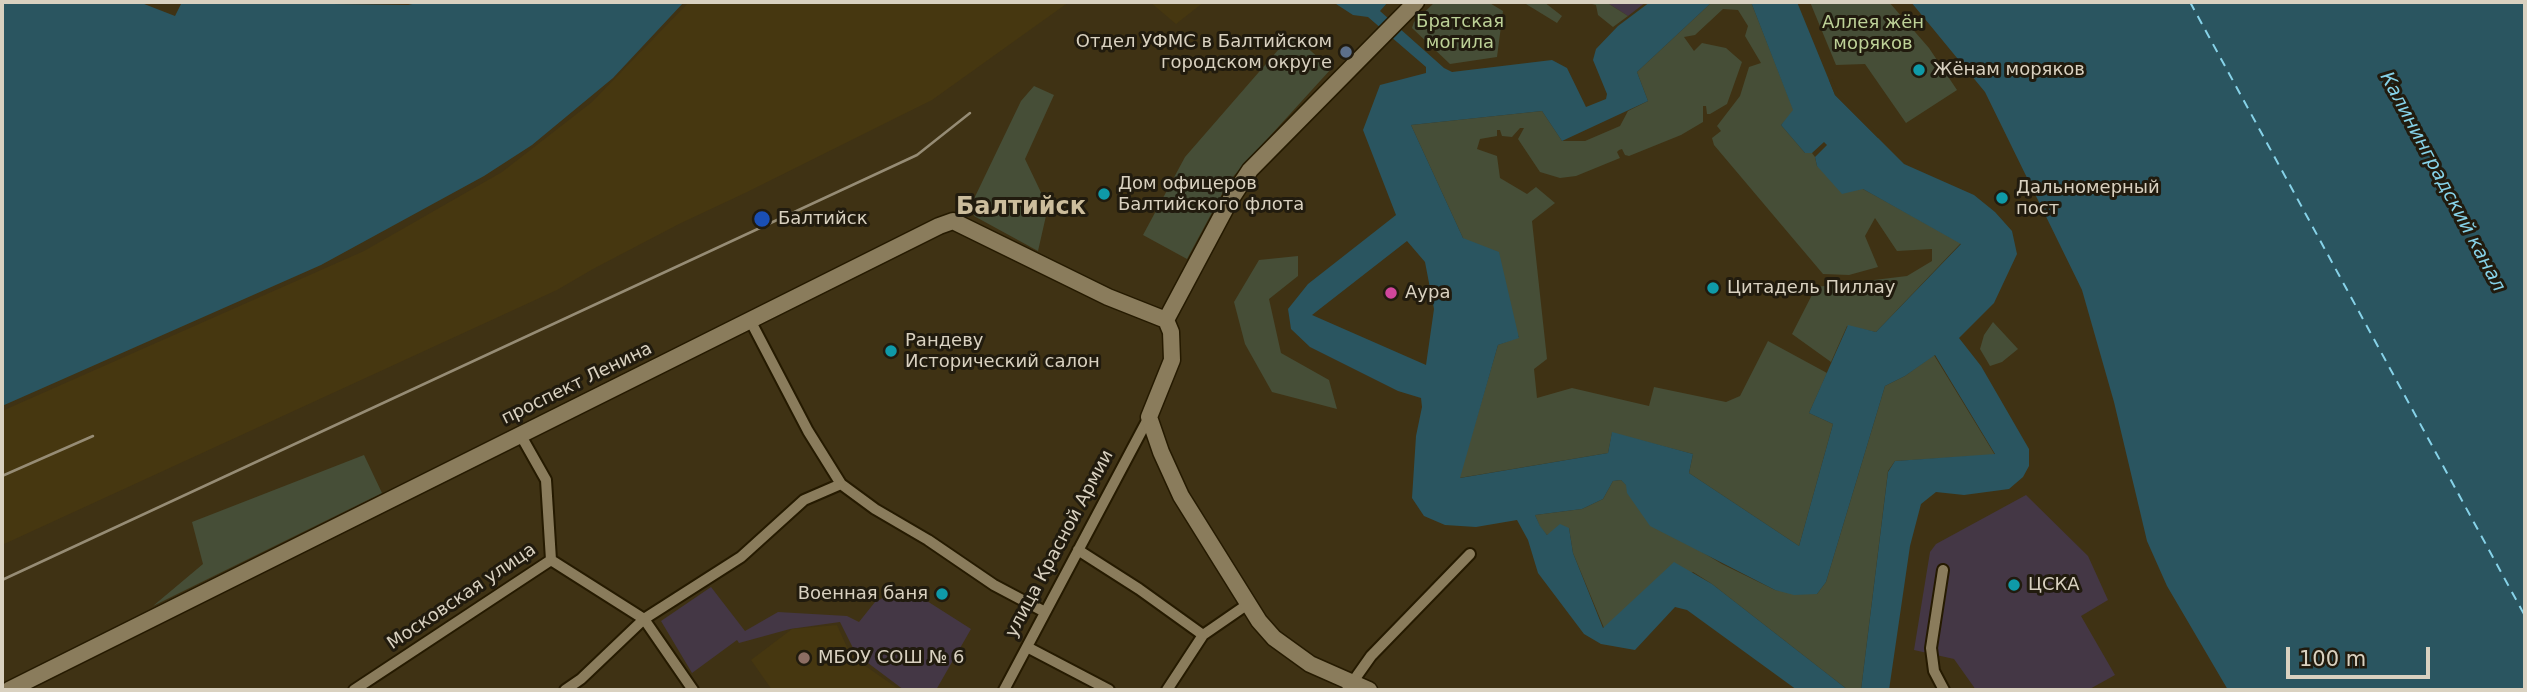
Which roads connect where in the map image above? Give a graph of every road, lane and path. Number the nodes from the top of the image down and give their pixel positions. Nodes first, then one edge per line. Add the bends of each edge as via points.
1 (1416, 2) edge
2 (750, 320) junction
3 (1166, 320) junction
4 (1149, 417) junction
5 (520, 434) junction
6 (841, 484) junction
7 (1078, 550) junction
8 (1471, 554) dead end
9 (551, 560) junction
10 (1943, 570) dead end
11 (1248, 604) junction
12 (1045, 612) junction
13 (644, 619) junction
14 (1203, 635) junction
15 (1027, 647) junction
16 (1350, 687) edge
17 (9, 690) edge
18 (354, 690) edge
19 (565, 690) edge
20 (693, 690) edge
21 (1004, 690) edge
22 (1109, 690) edge
23 (1167, 690) edge
24 (1368, 690) edge
25 (1944, 690) edge

1 - 3 main road via 1245,176
2 - 3 main road, проспект Ленина via 953,221 1108,297
2 - 5 main road, проспект Ленина
2 - 6 street
3 - 4 main road via 1172,360
4 - 7 street, улица Красной Армии
4 - 11 main road via 1181,496
5 - 9 street, Московская улица via 546,480
5 - 17 main road, проспект Ленина
6 - 12 street via 994,585
6 - 13 street via 804,500 741,557
7 - 12 street, улица Красной Армии
7 - 14 street
8 - 16 street via 1371,656
9 - 13 street
9 - 18 street, Московская улица
10 - 25 street via 1931,649 1934,671
11 - 14 street
11 - 16 main road via 1274,638
12 - 15 street, улица Красной Армии
13 - 19 street
13 - 20 street
14 - 23 street
15 - 21 street, улица Красной Армии
15 - 22 street
16 - 24 main road

